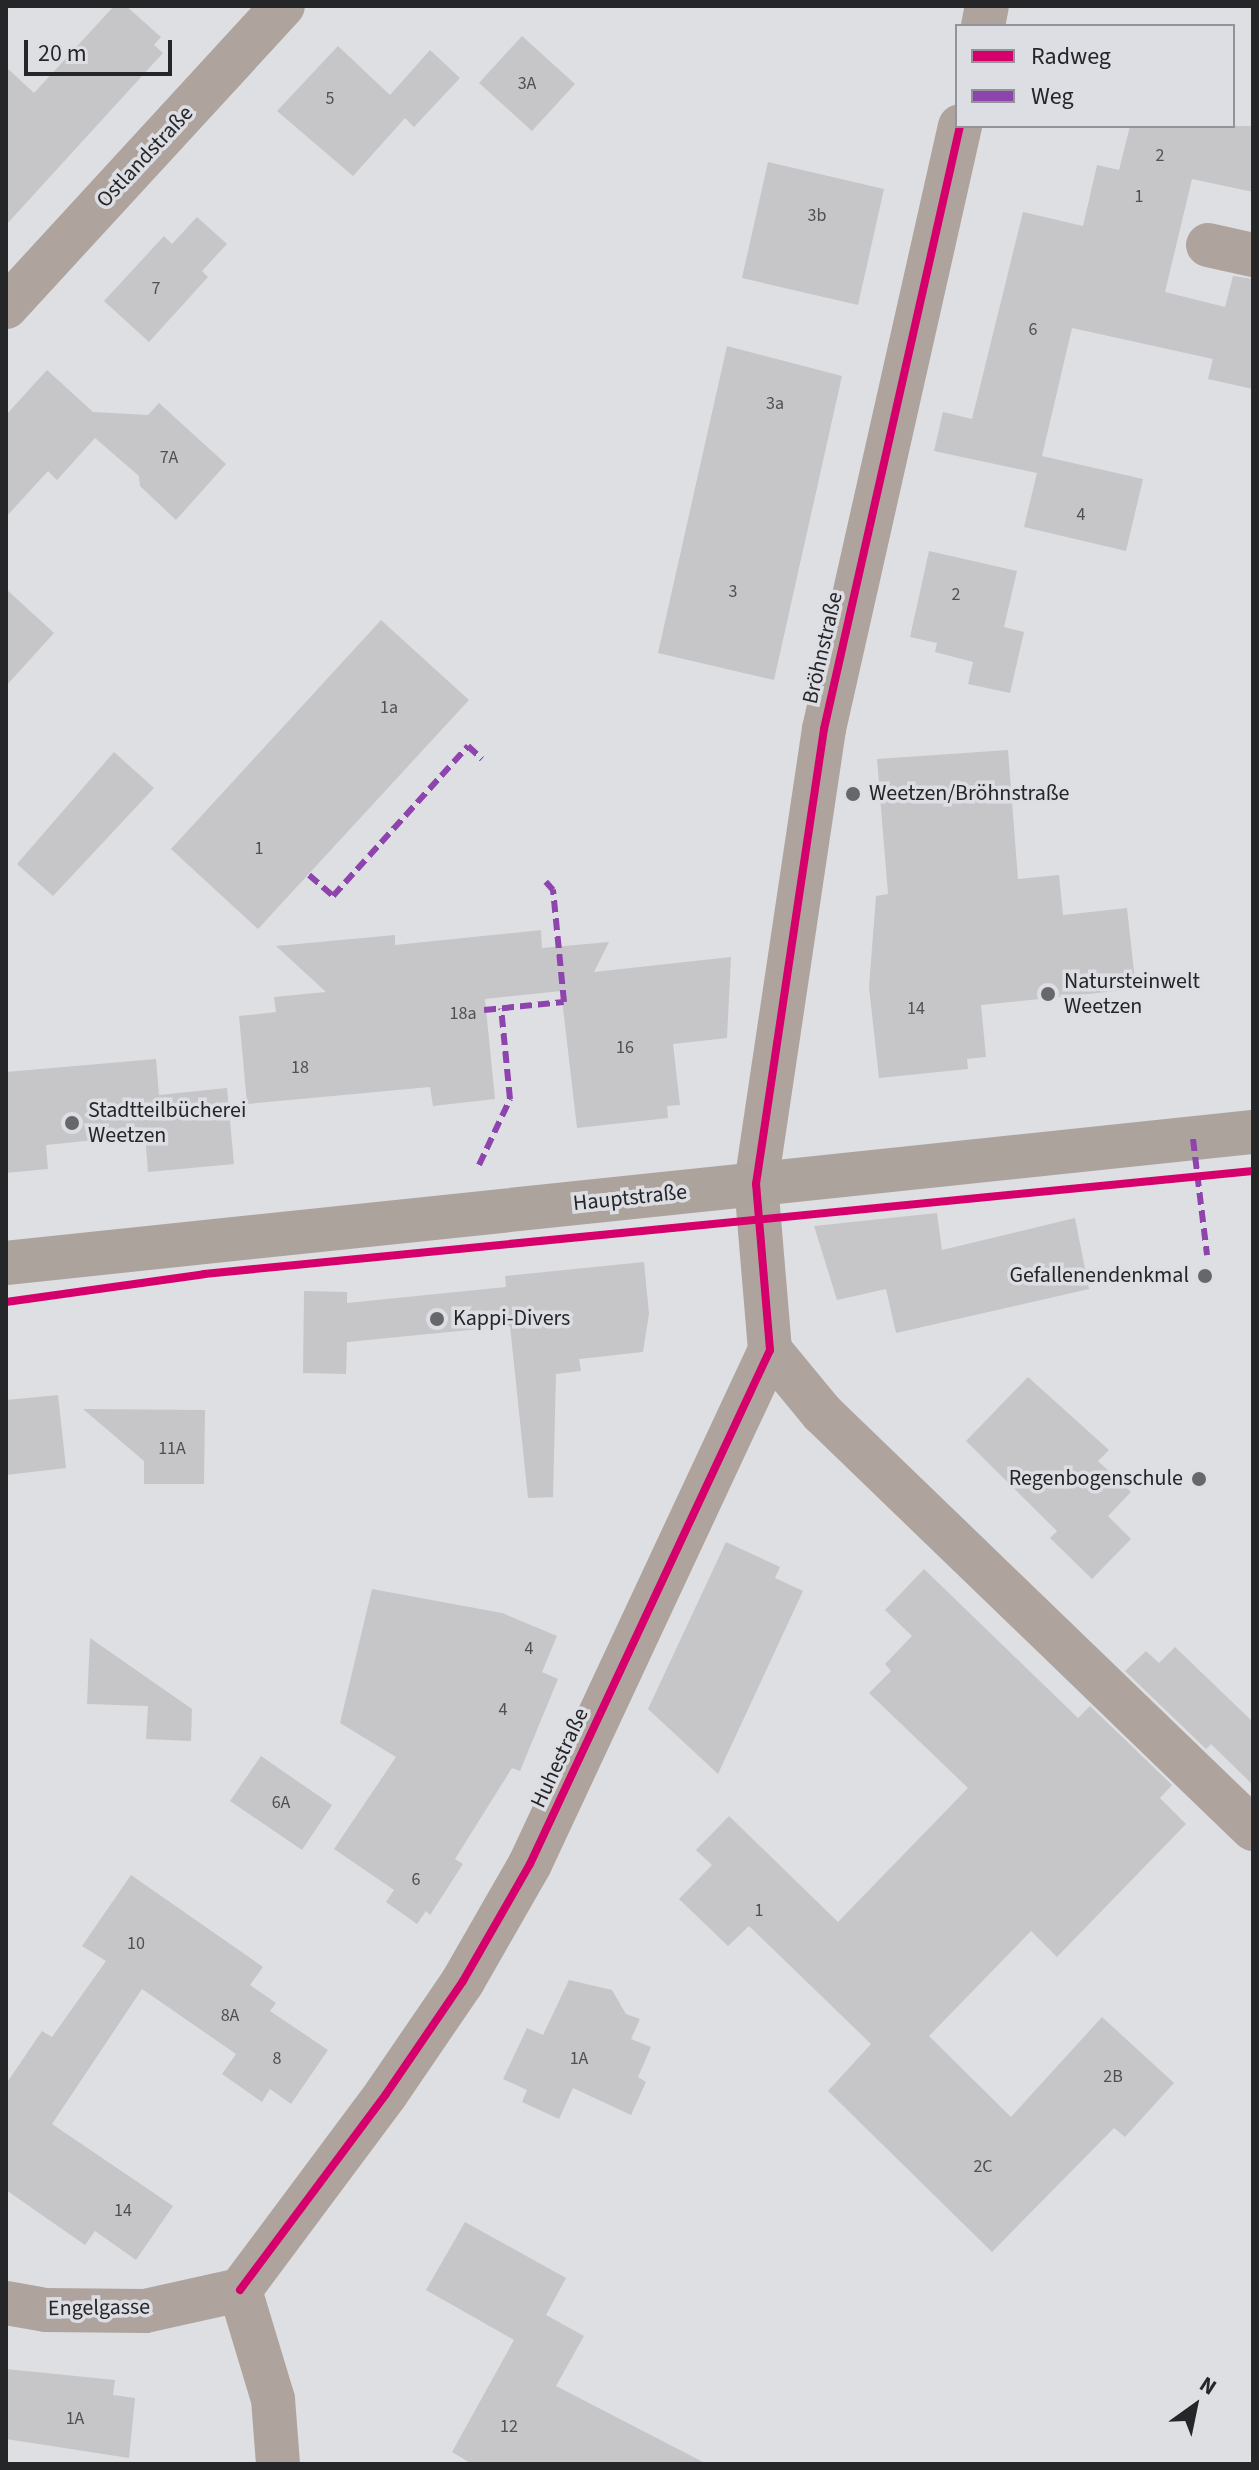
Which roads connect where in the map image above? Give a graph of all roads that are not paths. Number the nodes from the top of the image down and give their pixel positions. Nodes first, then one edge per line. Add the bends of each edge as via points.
1 (283, 6) edge
2 (960, 128) edge
3 (1208, 245) dead end
4 (1253, 255) edge
5 (6, 307) edge
6 (1253, 1132) edge
7 (756, 1184) junction
8 (6, 1263) edge
9 (770, 1350) junction
10 (1253, 1829) edge
11 (240, 2290) junction
12 (6, 2303) edge
13 (278, 2464) edge

1 - 5 street, Ostlandstraße
2 - 7 street, Bröhnstraße via 824,729
3 - 4 street
6 - 7 street, Hauptstraße
7 - 8 street, Hauptstraße
7 - 9 street, Huhestraße
9 - 10 street via 822,1413
9 - 11 street, Huhestraße via 530,1864 446,2006
11 - 12 street, Engelgasse via 145,2311 46,2310
11 - 13 street via 273,2399

